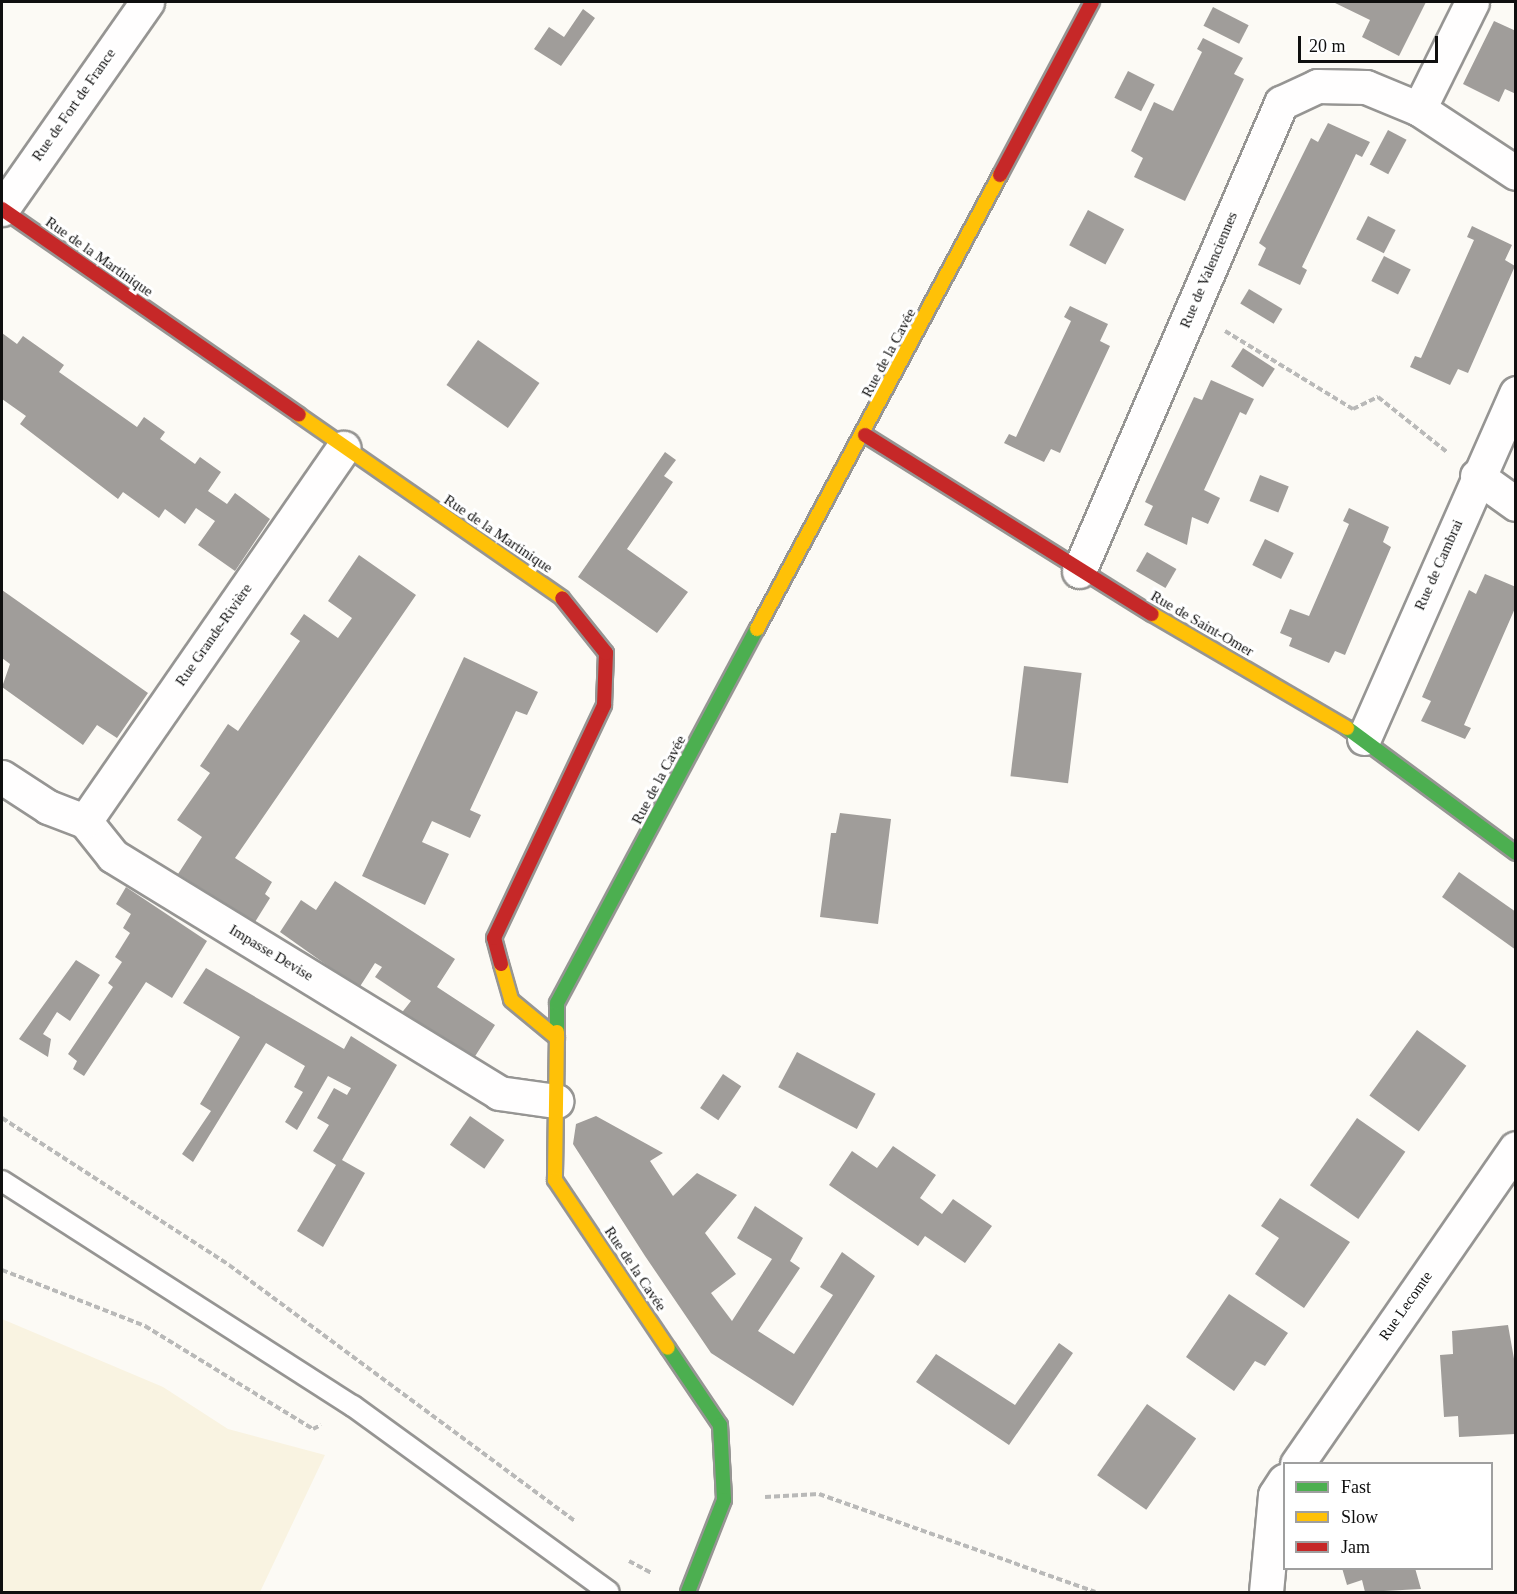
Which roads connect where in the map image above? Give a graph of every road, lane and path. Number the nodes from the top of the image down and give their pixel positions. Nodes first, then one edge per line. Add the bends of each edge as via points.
1 (147, 2) edge
2 (1092, 2) edge
3 (1472, 2) edge
4 (1419, 109) junction
5 (1515, 173) edge
6 (2, 209) edge
7 (1191, 310) junction
8 (1515, 393) edge
9 (865, 435) junction
10 (343, 448) junction
11 (1477, 476) junction
12 (1515, 504) edge
13 (1079, 571) junction
14 (1364, 738) junction
15 (2, 777) edge
16 (85, 821) junction
17 (1515, 853) edge
18 (557, 1038) junction
19 (556, 1101) junction
20 (2, 1118) edge
21 (1515, 1148) edge
22 (2, 1181) edge
23 (2, 1270) edge
24 (378, 1370) junction
25 (373, 1377) dead end
26 (327, 1421) dead end
27 (1298, 1462) edge
28 (1283, 1483) edge
29 (724, 1500) junction
30 (586, 1529) dead end
31 (623, 1556) dead end
32 (658, 1576) dead end
33 (609, 1593) edge
34 (688, 1593) edge
35 (1095, 1593) edge
36 (1266, 1593) edge

1 - 6 street, Rue de Fort de France
2 - 9 street, Rue de la Cavée
3 - 4 street
4 - 5 street, Rue de Valenciennes
4 - 7 street, Rue de Valenciennes via 1366,87 1317,86 1281,103
6 - 10 street, Rue de la Martinique
7 - 11 path via 1353,409 1378,397
7 - 13 street, Rue de Valenciennes
8 - 11 street, Rue de Cambrai
9 - 13 street, Rue de Saint-Omer
9 - 18 street, Rue de la Cavée via 557,1003
10 - 16 street, Rue Grande-Rivière
10 - 18 street, Rue de la Martinique via 560,595 606,652 604,705 494,938 511,1000
11 - 12 street
11 - 14 street, Rue de Cambrai
13 - 14 street, Rue de Saint-Omer
14 - 17 street, Rue de Saint-Omer
15 - 16 street via 48,807
16 - 19 street, Impasse Devise via 113,856 499,1093
18 - 19 street, Rue de la Cavée
19 - 29 street, Rue de la Cavée via 555,1180 720,1425
20 - 24 path via 229,1265
21 - 27 street, Rue Lecomte
22 - 33 lane via 353,1406
23 - 26 path via 145,1326 313,1429
24 - 25 path
24 - 30 path
28 - 36 street via 1275,1495
29 - 34 street, Rue de la Cavée
29 - 35 path via 819,1494
31 - 32 path

